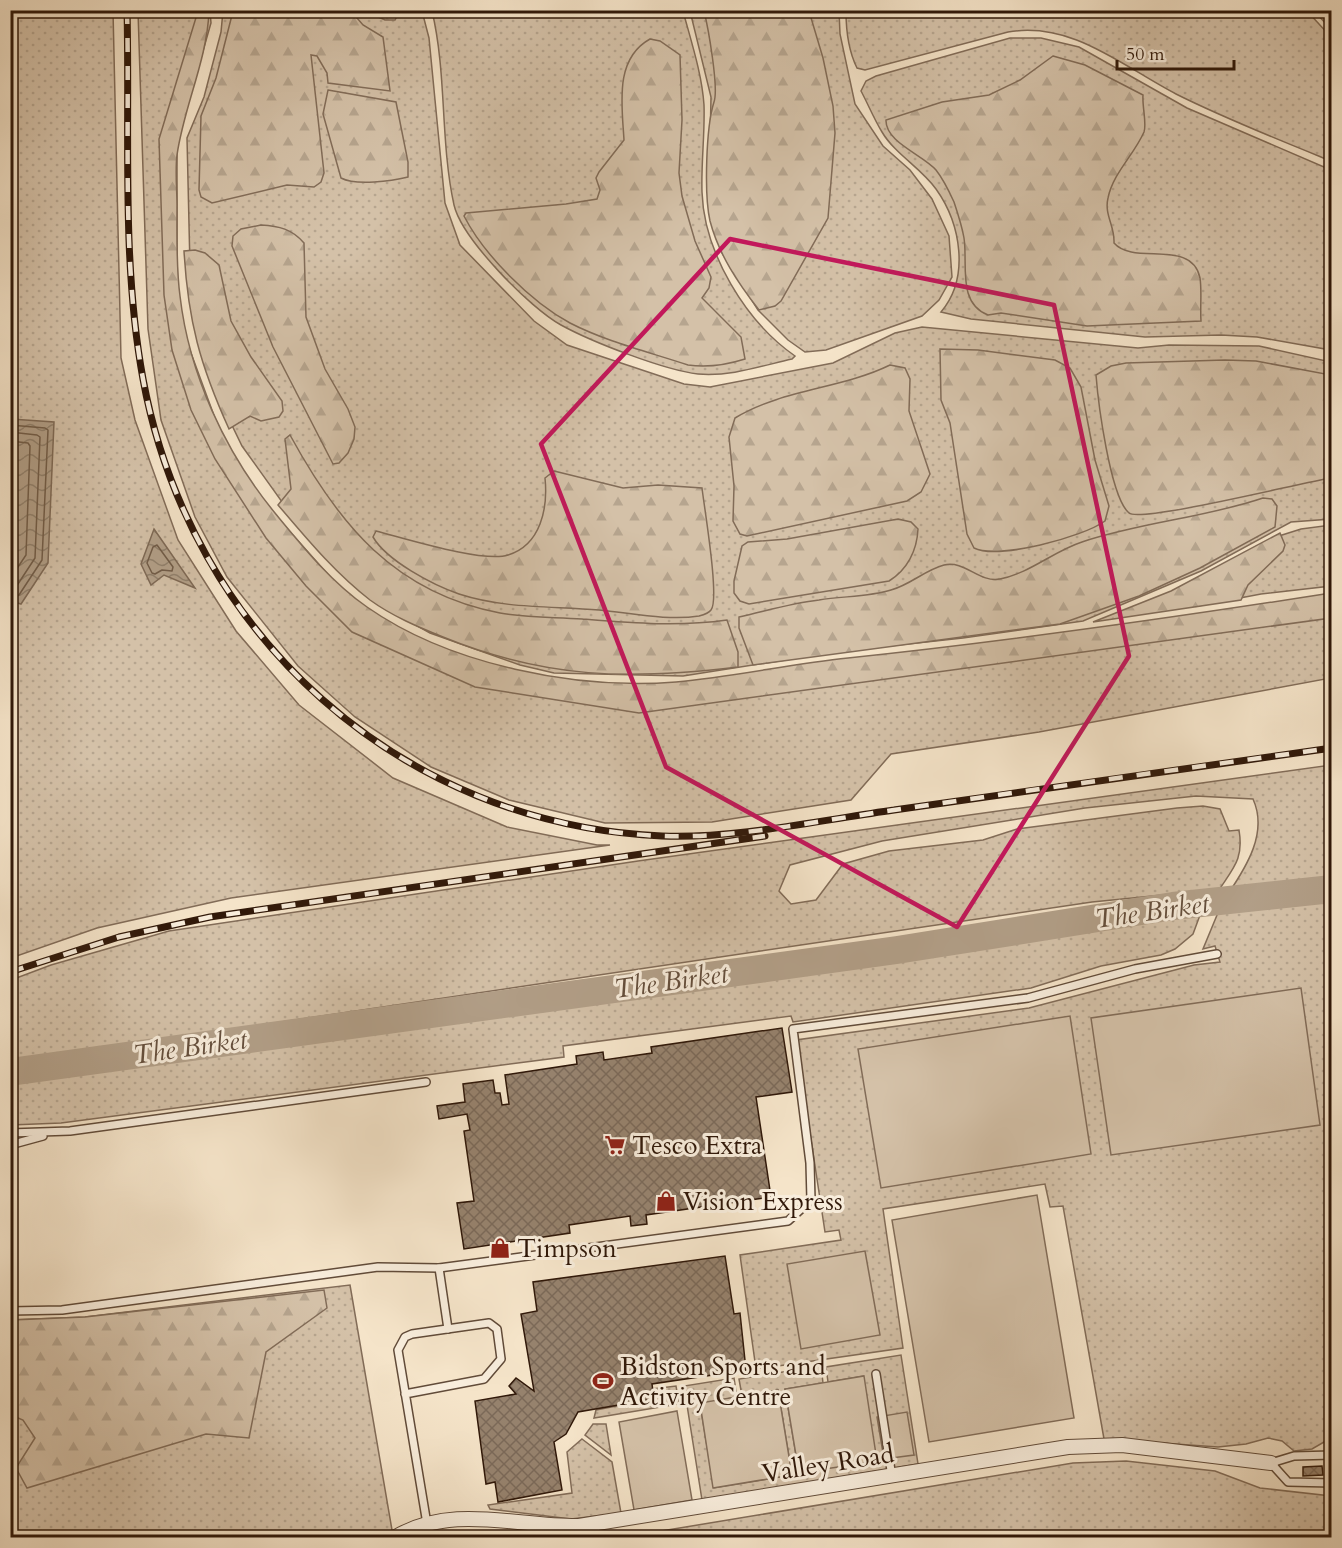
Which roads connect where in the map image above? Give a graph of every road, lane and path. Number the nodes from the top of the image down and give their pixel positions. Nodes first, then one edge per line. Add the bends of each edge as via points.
1 (1217, 954) dead end
2 (426, 1082) dead end
3 (10, 1133) edge
4 (51, 1134) junction
5 (10, 1145) edge
6 (440, 1268) junction
7 (10, 1311) edge
8 (448, 1329) junction
9 (876, 1374) dead end
10 (405, 1394) junction
11 (1332, 1455) edge
12 (1272, 1463) junction
13 (892, 1477) junction
14 (1332, 1483) edge
15 (427, 1524) junction
16 (394, 1538) edge

1 - 6 lane via 1135,969 1028,999 794,1029 811,1200 788,1221
2 - 4 lane
3 - 4 lane
4 - 5 lane
6 - 7 lane via 378,1268 62,1311
6 - 8 lane
8 - 10 lane via 412,1334 400,1342
8 - 10 lane via 494,1325 501,1353 496,1368 480,1381
9 - 13 lane
10 - 15 lane
11 - 12 lane via 1294,1456
12 - 13 street, Valley Road via 1111,1445 1068,1447
12 - 14 lane via 1288,1482
13 - 15 street, Valley Road via 579,1526 546,1527 472,1518
15 - 16 street, Valley Road

